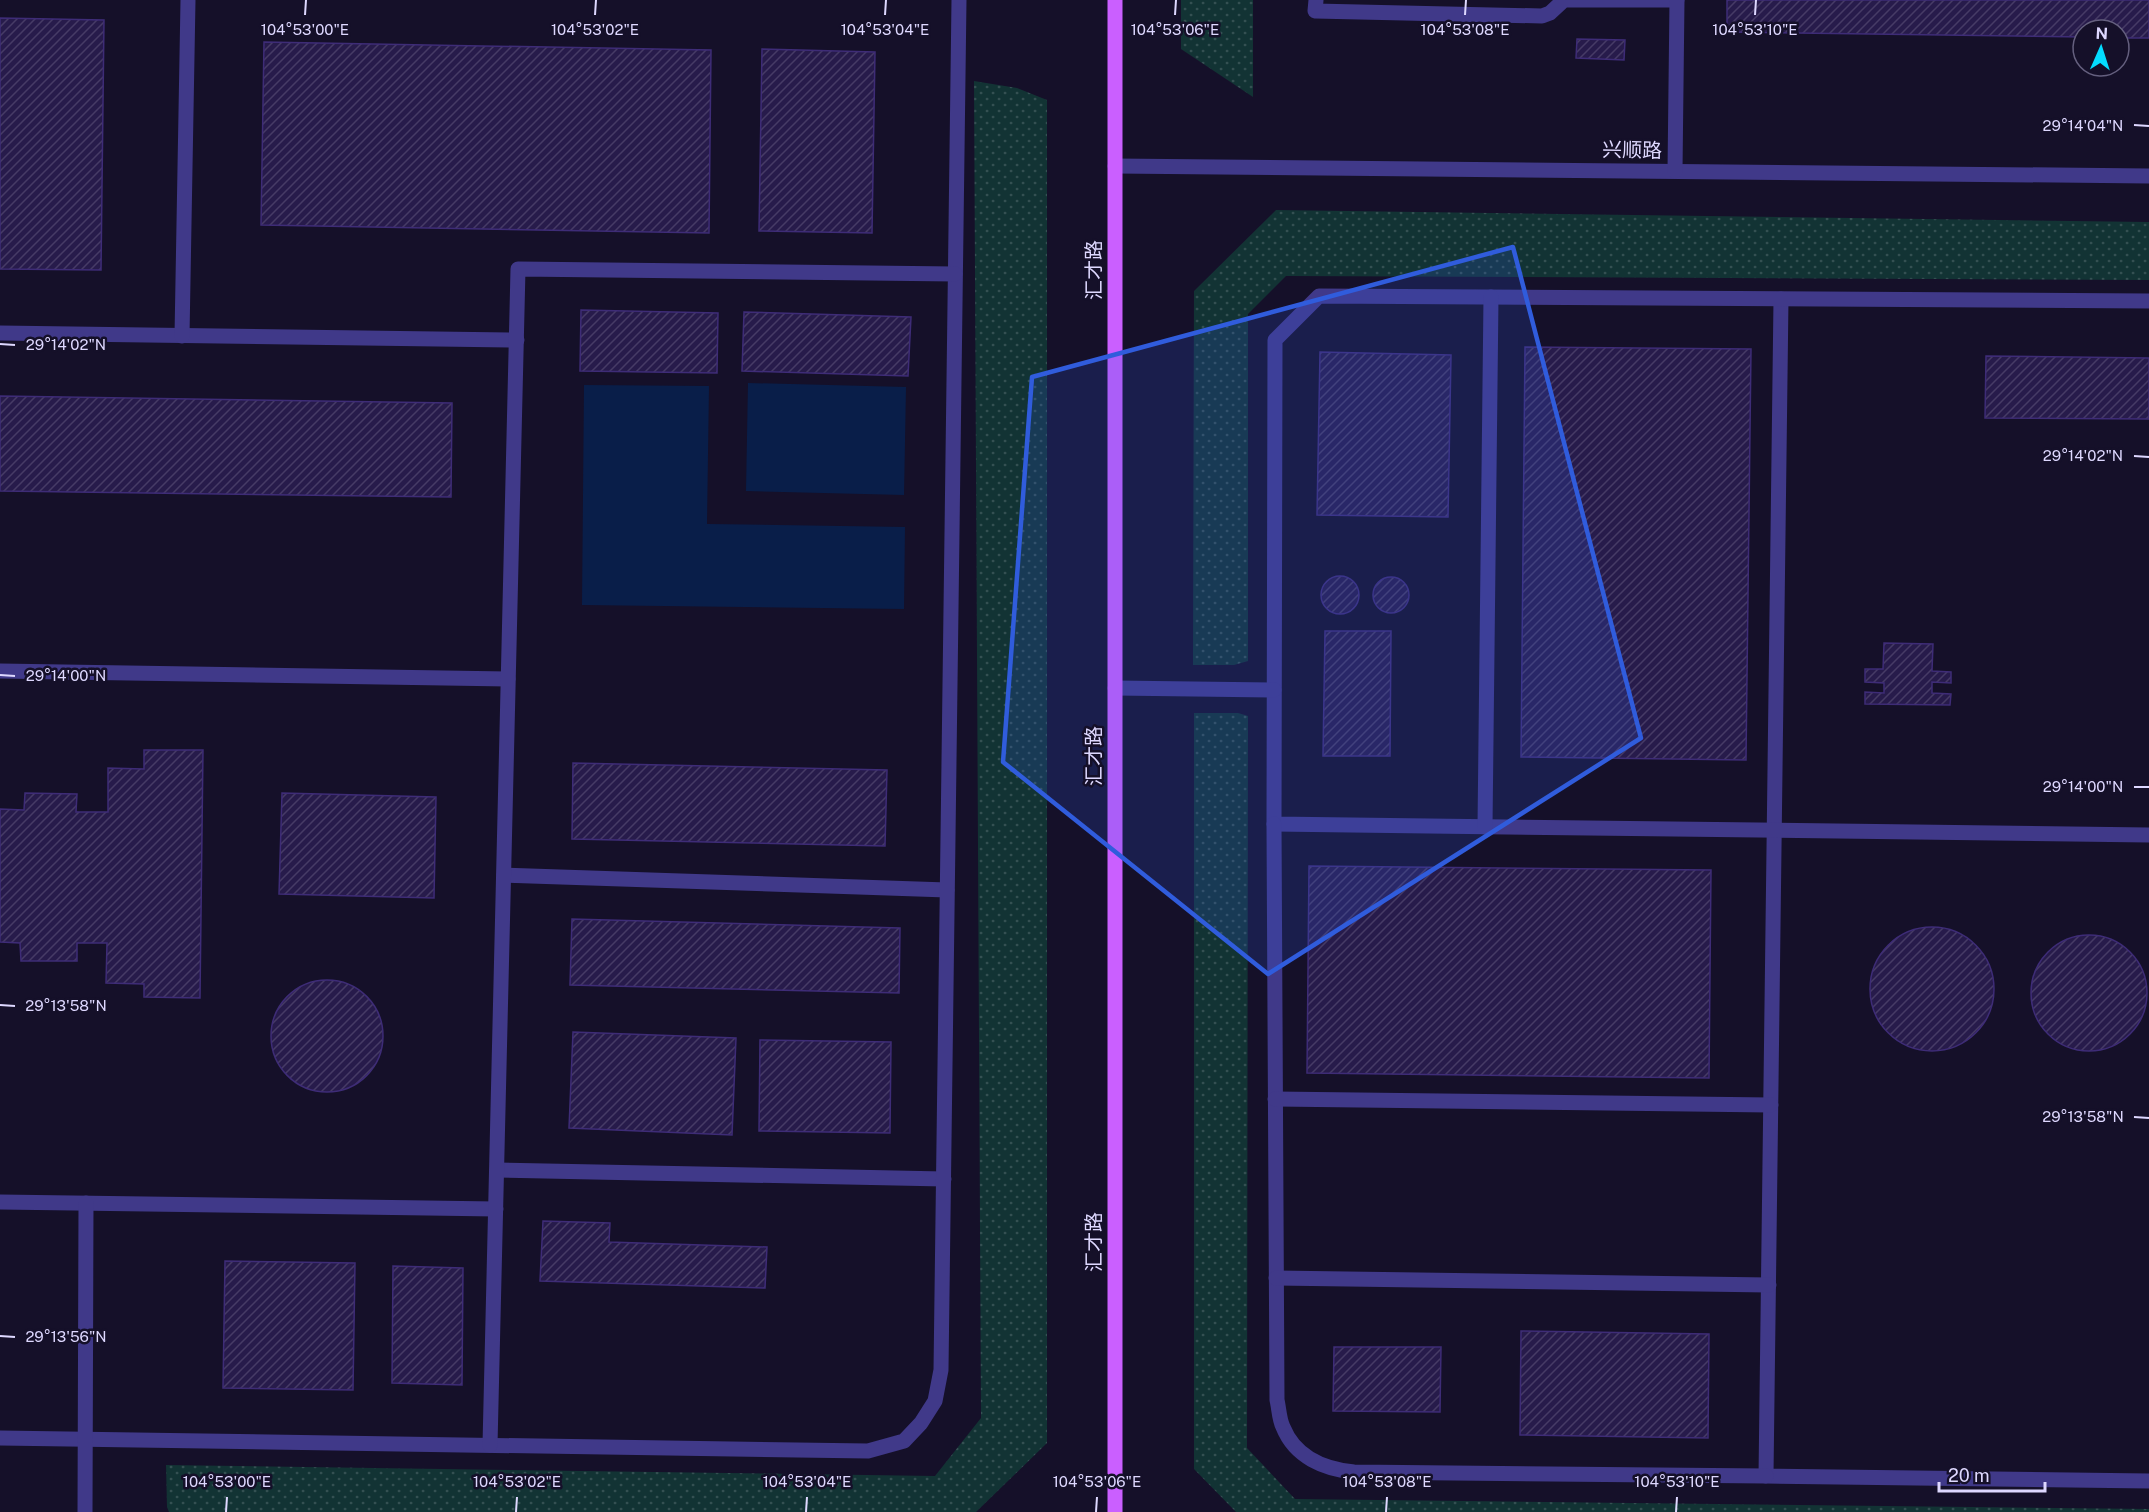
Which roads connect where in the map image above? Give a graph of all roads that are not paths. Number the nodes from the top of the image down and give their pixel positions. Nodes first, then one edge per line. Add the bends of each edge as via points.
1 (188, 0) edge
2 (959, 0) edge
3 (1115, 0) edge
4 (1316, 0) edge
5 (1677, 0) edge
6 (1115, 166) junction
7 (1675, 171) junction
8 (2149, 176) edge
9 (955, 274) junction
10 (1491, 297) junction
11 (1781, 299) junction
12 (2149, 301) edge
13 (0, 333) edge
14 (182, 336) junction
15 (517, 340) junction
16 (0, 671) edge
17 (508, 679) junction
18 (1115, 688) junction
19 (1274, 690) junction
20 (1274, 824) junction
21 (1485, 827) junction
22 (1775, 830) junction
23 (2149, 835) edge
24 (504, 874) junction
25 (947, 890) junction
26 (1275, 1100) junction
27 (1771, 1105) junction
28 (497, 1170) junction
29 (944, 1179) junction
30 (0, 1202) edge
31 (86, 1203) junction
32 (496, 1209) junction
33 (1276, 1278) junction
34 (1769, 1286) junction
35 (0, 1438) edge
36 (85, 1439) junction
37 (490, 1445) junction
38 (1766, 1476) junction
39 (2149, 1481) edge
40 (85, 1512) edge
41 (1115, 1512) edge

1 - 14 street
2 - 9 street
3 - 6 main road, 汇才路
4 - 5 street via 1316,11 1542,16 1564,0
5 - 7 street
6 - 7 street, 兴顺路
6 - 18 main road, 汇才路
7 - 8 street, 兴顺路
9 - 15 street via 518,269
9 - 25 street
10 - 11 street
10 - 19 street via 1319,296 1275,340
10 - 21 street
11 - 12 street
11 - 22 street
13 - 14 street
14 - 15 street
15 - 17 street
16 - 17 street
17 - 24 street
18 - 19 street
18 - 41 main road, 汇才路
19 - 20 street
20 - 21 street
20 - 26 street
21 - 22 street
22 - 23 street
22 - 27 street
24 - 25 street
24 - 28 street
25 - 29 street
26 - 27 street
26 - 33 street
27 - 34 street
28 - 29 street
28 - 32 street
29 - 37 street via 941,1370 935,1401 904,1441 868,1451
30 - 31 street
31 - 32 street
31 - 36 street
32 - 37 street
33 - 34 street
33 - 38 street via 1277,1400 1282,1427 1293,1447 1334,1470
34 - 38 street
35 - 36 street
36 - 37 street
36 - 40 street
38 - 39 street

